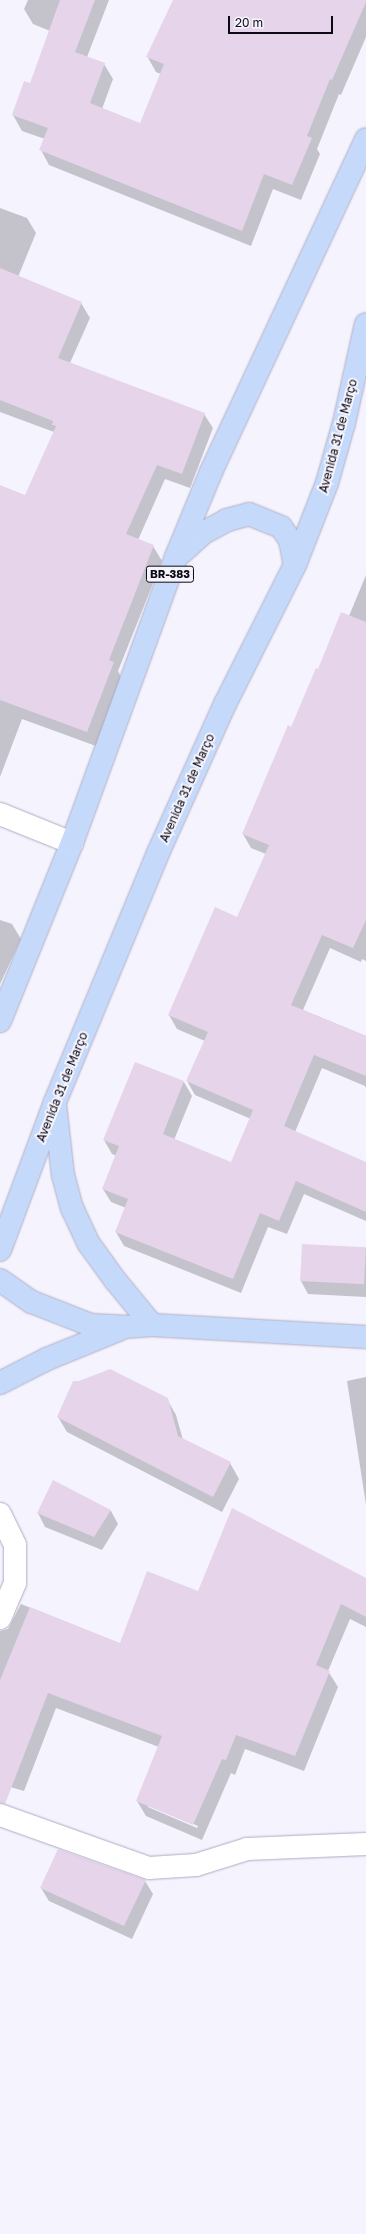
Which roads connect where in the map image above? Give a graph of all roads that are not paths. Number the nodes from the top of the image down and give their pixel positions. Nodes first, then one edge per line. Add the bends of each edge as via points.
1 (366, 139) edge
2 (366, 324) edge
3 (176, 557) junction
4 (295, 565) junction
5 (0, 814) edge
6 (72, 843) junction
7 (0, 1021) edge
8 (55, 1102) junction
9 (0, 1250) edge
10 (0, 1280) edge
11 (152, 1325) junction
12 (124, 1327) junction
13 (366, 1337) edge
14 (0, 1383) edge
15 (0, 1514) edge
16 (0, 1618) edge
17 (0, 1815) edge
18 (366, 1844) edge

1 - 3 main road, BR-383 via 248,389
2 - 4 main road, Avenida 31 de Março via 344,423 327,483
3 - 4 main road via 203,533 227,520 249,514 281,527 290,540
3 - 6 main road, BR-383
4 - 8 main road, Avenida 31 de Março via 225,704 158,853
5 - 6 street
6 - 7 main road, BR-383
8 - 9 main road, Avenida 31 de Março
8 - 11 main road via 63,1176 72,1208 89,1244
10 - 12 main road via 32,1302 91,1325
11 - 12 main road
11 - 13 main road
12 - 14 main road via 47,1359
15 - 16 street via 15,1545 15,1583
17 - 18 street via 149,1868 196,1865 247,1849

